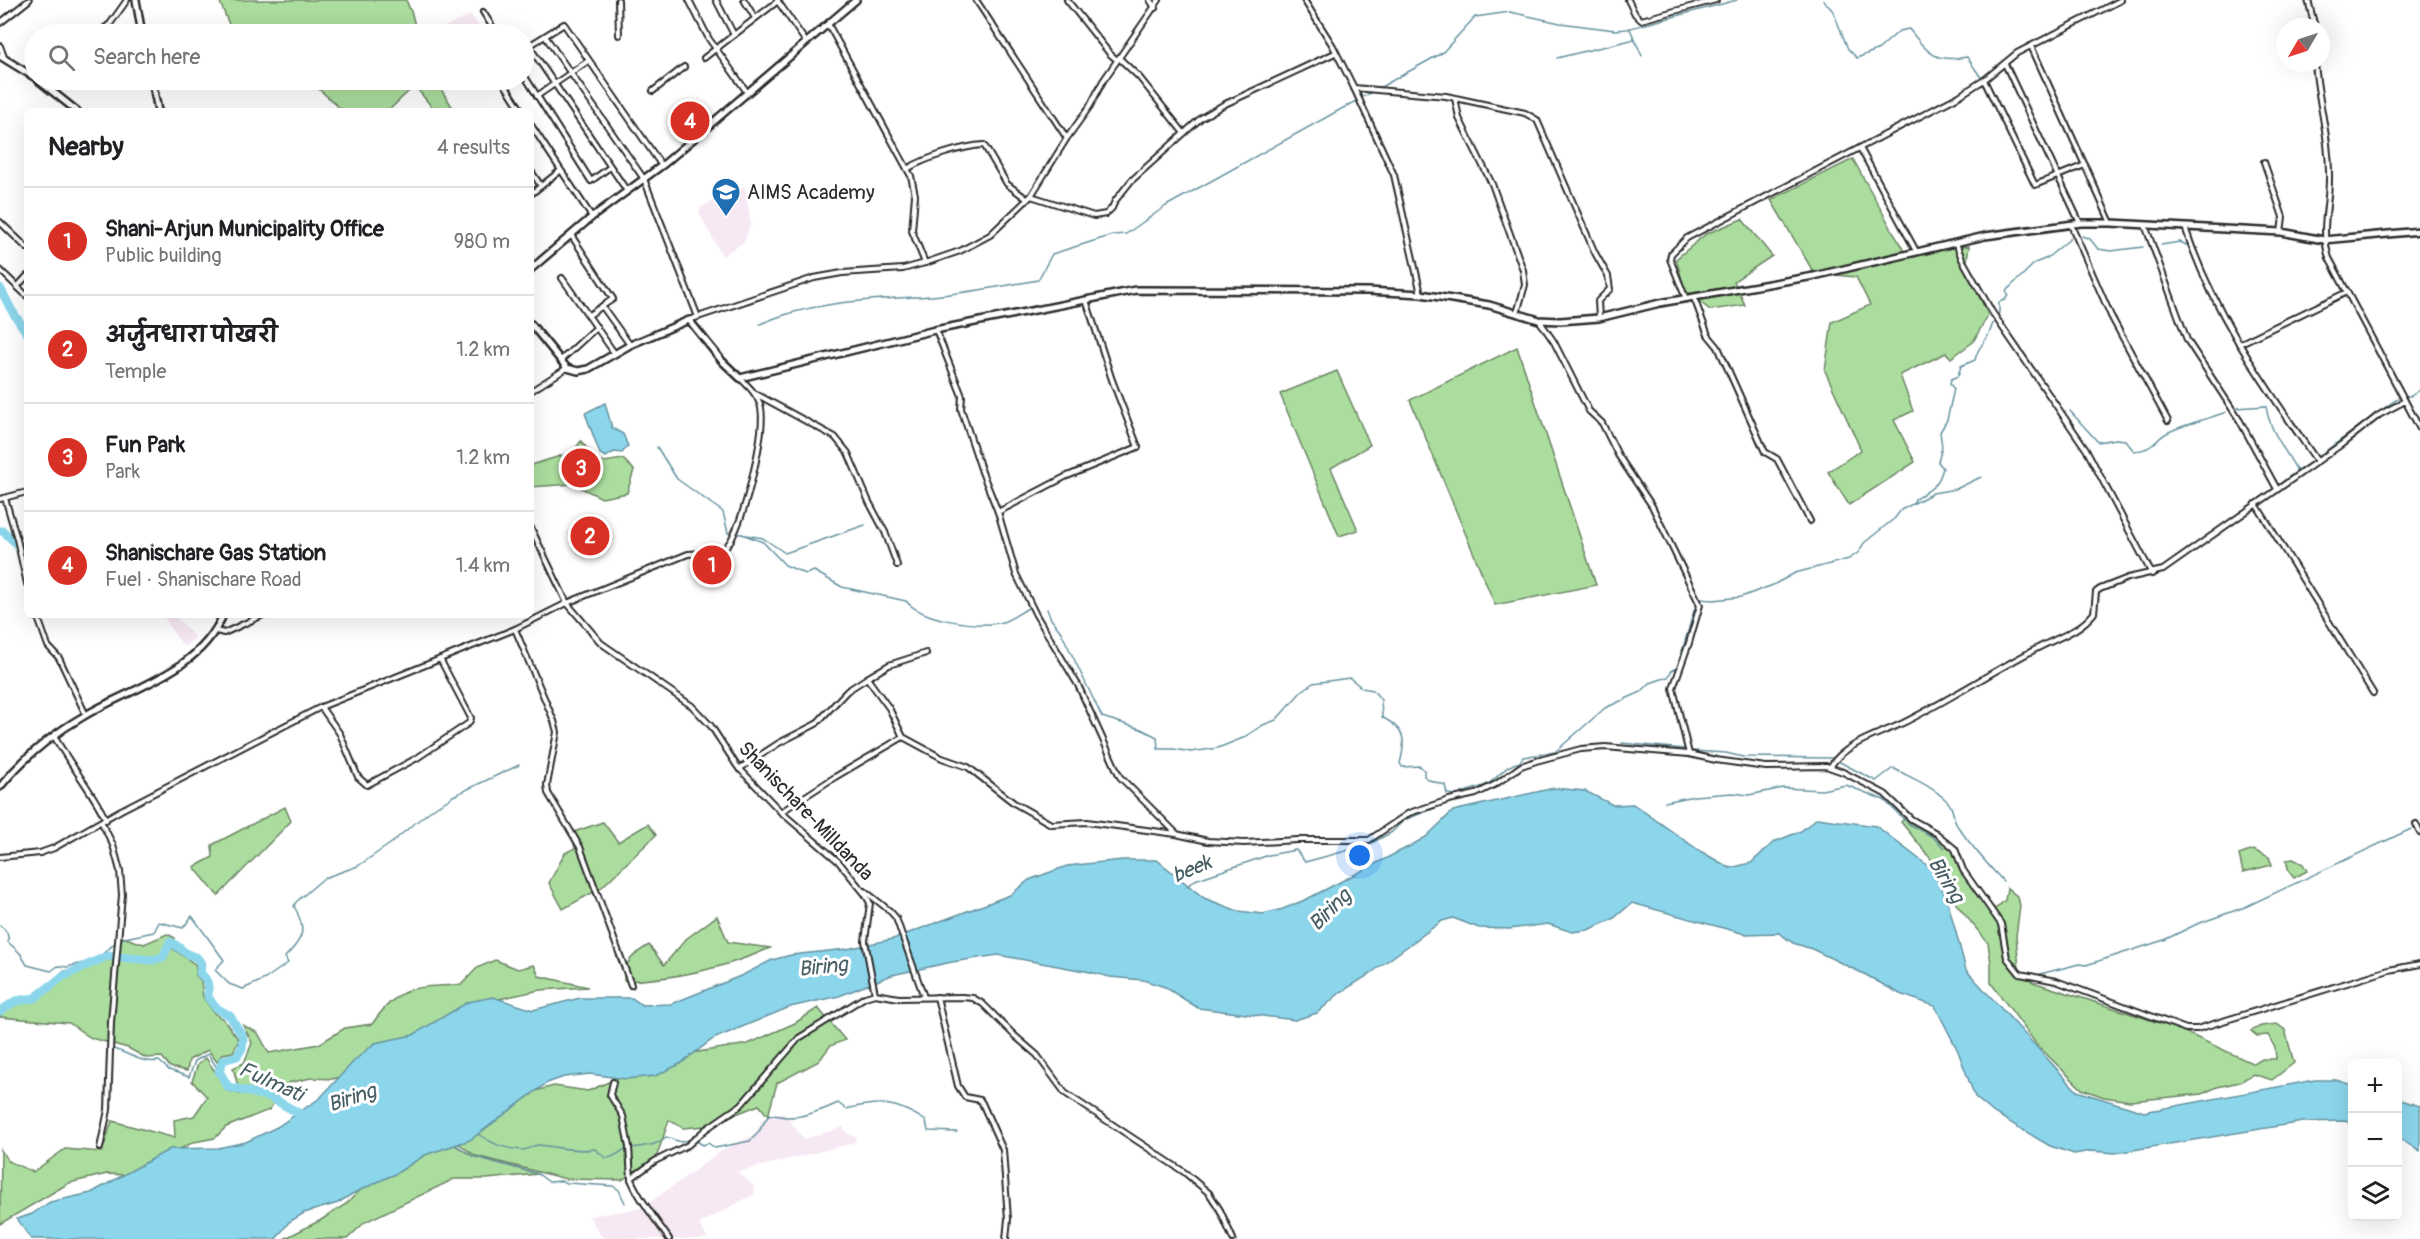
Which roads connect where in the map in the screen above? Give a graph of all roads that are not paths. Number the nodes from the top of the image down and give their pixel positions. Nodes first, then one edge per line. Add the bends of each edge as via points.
1 (29, 0) edge
2 (127, 0) edge
3 (136, 0) edge
4 (618, 0) edge
5 (689, 0) edge
6 (716, 0) edge
7 (744, 0) edge
8 (778, 0) edge
9 (856, 0) edge
10 (976, 0) edge
11 (1067, 0) edge
12 (1150, 0) edge
13 (1159, 0) edge
14 (1304, 0) edge
15 (1628, 0) edge
16 (1716, 0) edge
17 (2121, 0) edge
18 (2308, 0) edge
19 (1155, 8) junction
20 (483, 12) dead end
21 (755, 18) junction
22 (2313, 18) edge
23 (0, 23) edge
24 (110, 24) edge
25 (140, 24) edge
26 (491, 24) edge
27 (828, 24) junction
28 (734, 34) junction
29 (619, 35) dead end
30 (545, 36) junction
31 (534, 43) edge
32 (807, 43) junction
33 (0, 46) edge
34 (2031, 46) junction
35 (716, 49) junction
36 (1335, 53) junction
37 (534, 54) edge
38 (2, 56) edge
39 (704, 58) dead end
40 (1118, 59) junction
41 (588, 61) junction
42 (2005, 64) junction
43 (684, 67) dead end
44 (24, 70) edge
45 (2317, 72) edge
46 (570, 73) junction
47 (1984, 80) junction
48 (553, 85) junction
49 (1354, 88) junction
50 (51, 90) edge
51 (154, 90) edge
52 (508, 90) edge
53 (533, 90) edge
54 (653, 91) dead end
55 (747, 92) junction
56 (537, 96) junction
57 (1455, 98) junction
58 (73, 108) edge
59 (157, 108) edge
60 (520, 108) edge
61 (534, 130) edge
62 (1183, 132) junction
63 (1067, 138) junction
64 (1860, 148) junction
65 (2264, 162) dead end
66 (2085, 165) junction
67 (662, 166) junction
68 (610, 167) junction
69 (908, 169) junction
70 (560, 171) junction
71 (534, 176) edge
72 (2058, 176) junction
73 (644, 179) junction
74 (541, 186) junction
75 (627, 191) junction
76 (534, 192) edge
77 (1029, 197) junction
78 (592, 217) junction
79 (0, 222) edge
80 (2111, 222) junction
81 (2081, 224) junction
82 (2145, 224) junction
83 (2071, 225) junction
84 (2184, 226) junction
85 (2420, 231) edge
86 (2281, 232) junction
87 (571, 234) junction
88 (2324, 240) junction
89 (1956, 243) junction
90 (24, 245) edge
91 (1916, 251) junction
92 (925, 263) junction
93 (534, 266) edge
94 (0, 270) edge
95 (562, 278) dead end
96 (24, 279) edge
97 (17, 287) junction
98 (2347, 292) junction
99 (24, 293) edge
100 (1421, 294) junction
101 (1694, 298) junction
102 (1086, 299) junction
103 (1686, 300) junction
104 (602, 306) junction
105 (1517, 314) junction
106 (589, 315) junction
107 (698, 317) junction
108 (1599, 318) junction
109 (689, 320) junction
110 (1539, 320) junction
111 (597, 327) junction
112 (534, 328) edge
113 (935, 330) junction
114 (2238, 344) junction
115 (630, 345) junction
116 (615, 354) junction
117 (561, 360) junction
118 (567, 368) junction
119 (740, 378) junction
120 (534, 389) edge
121 (755, 393) junction
122 (2405, 401) junction
123 (2168, 421) dead end
124 (2420, 429) edge
125 (2317, 461) junction
126 (2277, 489) junction
127 (24, 493) edge
128 (2, 499) edge
129 (2256, 504) junction
130 (998, 512) junction
131 (1810, 521) dead end
132 (534, 534) edge
133 (897, 565) dead end
134 (24, 572) edge
135 (2152, 574) junction
136 (567, 603) junction
137 (38, 618) edge
138 (222, 618) edge
139 (256, 618) edge
140 (515, 629) junction
141 (216, 631) junction
142 (926, 653) dead end
143 (440, 659) junction
144 (867, 678) junction
145 (2373, 693) dead end
146 (321, 707) junction
147 (86, 715) junction
148 (53, 735) junction
149 (903, 737) junction
150 (1689, 754) junction
151 (1830, 767) junction
152 (739, 769) junction
153 (0, 787) edge
154 (781, 812) junction
155 (104, 821) junction
156 (2416, 824) dead end
157 (2420, 833) edge
158 (1176, 834) junction
159 (0, 857) edge
160 (858, 885) junction
161 (2420, 964) edge
162 (631, 985) dead end
163 (875, 994) junction
164 (924, 997) junction
165 (937, 997) junction
166 (613, 1082) dead end
167 (100, 1148) dead end
168 (631, 1179) junction
169 (669, 1239) edge
170 (1006, 1239) edge
171 (1233, 1239) edge

1 - 23 street
2 - 24 street
3 - 25 street
4 - 29 street
5 - 35 street
6 - 28 street
7 - 21 street
8 - 21 street
8 - 32 street
9 - 27 street
10 - 63 street
11 - 40 street
12 - 19 street
13 - 19 street
14 - 36 street
15 - 16 street via 1641,20
17 - 34 street
18 - 22 street
19 - 40 street
20 - 26 street
21 - 28 street
27 - 32 street
27 - 69 street
28 - 35 street
30 - 31 street
30 - 41 street via 564,24
30 - 46 street
32 - 55 street
33 - 38 street
34 - 42 street
34 - 66 street
35 - 39 street
35 - 55 street
36 - 49 street
36 - 62 street via 1223,105
37 - 48 street
38 - 44 street
40 - 62 street via 1139,76
40 - 63 street
41 - 46 street
41 - 67 street
42 - 47 street
42 - 72 street
43 - 54 street
45 - 88 street via 2327,130 2330,179
46 - 48 street
46 - 73 street
47 - 64 street
47 - 72 street via 2033,183 2038,185
48 - 56 street
48 - 68 street
49 - 57 street
49 - 100 street via 1394,176
50 - 58 street
51 - 59 street
52 - 60 street
53 - 56 street
55 - 67 street
56 - 68 street via 591,181
57 - 105 street via 1459,118 1492,184 1523,270 1525,285
57 - 108 street via 1525,113 1537,120 1608,276 1610,289 1598,301
61 - 70 street
62 - 77 street via 1131,181 1106,214 1094,216
63 - 77 street
64 - 91 street
64 - 103 street via 1687,238 1670,259
65 - 86 street via 2283,217
66 - 72 street
66 - 80 street
67 - 73 street
68 - 75 street
69 - 77 street via 931,158 984,145 1007,184
69 - 92 street via 914,185 912,231
70 - 74 street
70 - 78 street
71 - 74 street
72 - 81 street
73 - 75 street
73 - 107 street
74 - 76 street
75 - 78 street
77 - 92 street via 990,235
78 - 87 street
79 - 90 street
80 - 81 street
80 - 82 street
81 - 83 street
82 - 84 street
82 - 126 street via 2187,340 2240,421
83 - 89 street
83 - 123 street via 2111,316
84 - 86 street
84 - 114 street
85 - 88 street
86 - 88 street
87 - 93 street
87 - 104 street via 613,299
88 - 98 street
89 - 91 street
89 - 135 street via 1992,312 2086,449
91 - 101 street via 1814,276
92 - 107 street via 814,278
94 - 97 street
95 - 106 street
96 - 97 street
97 - 99 street
98 - 114 street
98 - 122 street
100 - 102 street via 1136,290
100 - 105 street via 1489,305
101 - 103 street
101 - 131 street via 1765,452 1777,459
102 - 113 street
102 - 130 street via 1138,447 1065,477
103 - 108 street
104 - 106 street
104 - 115 street
105 - 110 street
106 - 111 street
107 - 109 street
108 - 110 street
109 - 115 street
109 - 119 street
110 - 150 street via 1589,411 1602,423 1652,506 1700,605 1673,688
111 - 116 street
111 - 117 street
112 - 117 street
113 - 119 street
113 - 130 street via 962,396 961,409
114 - 125 street
115 - 116 street
116 - 118 street via 588,369
117 - 118 street
118 - 120 street
119 - 121 street
121 - 133 street via 835,437 848,453
121 - 136 street via 761,406 752,482 733,537 722,552 688,554
122 - 124 street
122 - 125 street via 2379,415
125 - 126 street
126 - 129 street
127 - 128 street
128 - 134 street
129 - 135 street
129 - 145 street
130 - 158 street via 1016,574 1078,686 1120,777
132 - 136 street, Shanischare-Milldanda
135 - 151 street via 2100,589 2096,592 2094,613 2069,635 1851,747 1836,757
136 - 140 street
136 - 152 street, Shanischare-Milldanda via 601,643 692,706 711,726
137 - 147 street via 48,646 59,658
138 - 141 street
139 - 141 street via 224,633
140 - 143 street
140 - 162 street via 557,732 548,793 580,847
141 - 147 street via 168,673
142 - 144 street via 889,665
143 - 146 street
143 - 146 street via 471,718 469,723 367,785 358,777 340,734
144 - 149 street via 889,708
144 - 152 street via 847,691 816,724
146 - 155 street
147 - 148 street
148 - 153 street
148 - 155 street via 97,800
149 - 154 street
149 - 158 street via 968,767 1051,824 1087,822
150 - 151 street via 1766,767
150 - 158 street via 1605,747 1581,748 1536,760 1476,794 1409,813 1369,840 1244,843
151 - 161 street via 1885,794 1911,819 1950,843 1963,870 2001,924 2007,957 2020,974 2056,981 2192,1030 2360,978
152 - 154 street, Shanischare-Milldanda
154 - 160 street, Shanischare-Milldanda via 838,861
155 - 159 street via 40,853
155 - 167 street via 120,871 122,895 108,1110
156 - 157 street
160 - 163 street, Shanischare-Milldanda via 870,903 865,941
160 - 164 street via 896,918
163 - 164 street
163 - 168 street via 800,1038 741,1105 688,1145 655,1161
164 - 165 street
165 - 170 street via 958,1086 965,1097 980,1100 1003,1150
165 - 171 street via 972,998 991,1009 1037,1055 1065,1093 1209,1193
166 - 168 street via 610,1095 622,1116
168 - 169 street

